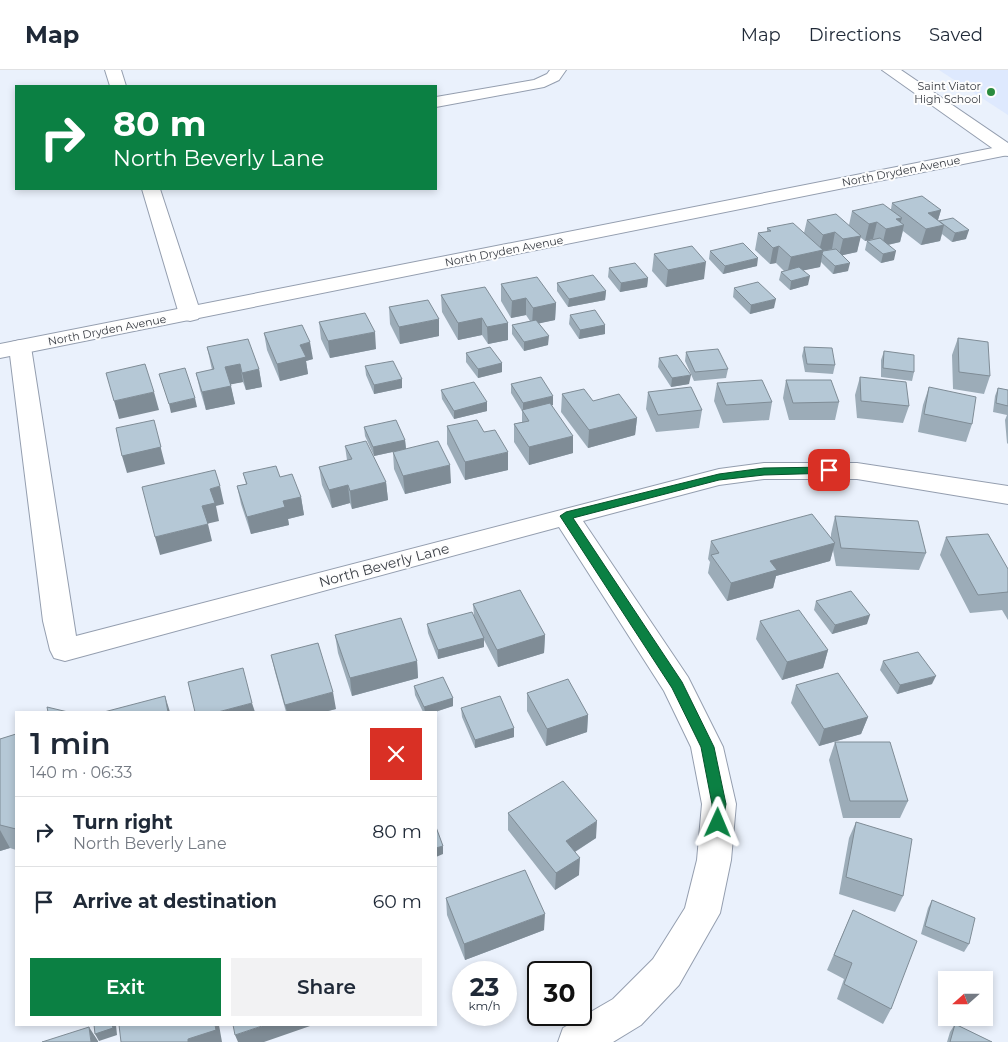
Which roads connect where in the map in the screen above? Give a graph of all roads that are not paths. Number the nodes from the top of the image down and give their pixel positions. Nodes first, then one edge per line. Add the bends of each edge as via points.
1 (113, 70) edge
2 (558, 70) edge
3 (890, 70) edge
4 (118, 85) edge
5 (437, 102) edge
6 (1008, 150) edge
7 (151, 190) edge
8 (190, 314) junction
9 (10, 349) edge
10 (1008, 495) edge
11 (566, 516) junction
12 (577, 1042) edge

1 - 4 street
2 - 5 street via 553,77 538,84
3 - 6 street
6 - 8 street, North Dryden Avenue
7 - 8 street
8 - 9 street, North Dryden Avenue
9 - 11 street, North Beverly Lane via 65,650
10 - 11 street, North Beverly Lane via 857,471 764,471 719,477
11 - 12 street via 677,685 707,747 719,804 714,860 702,913 666,972 627,1012

